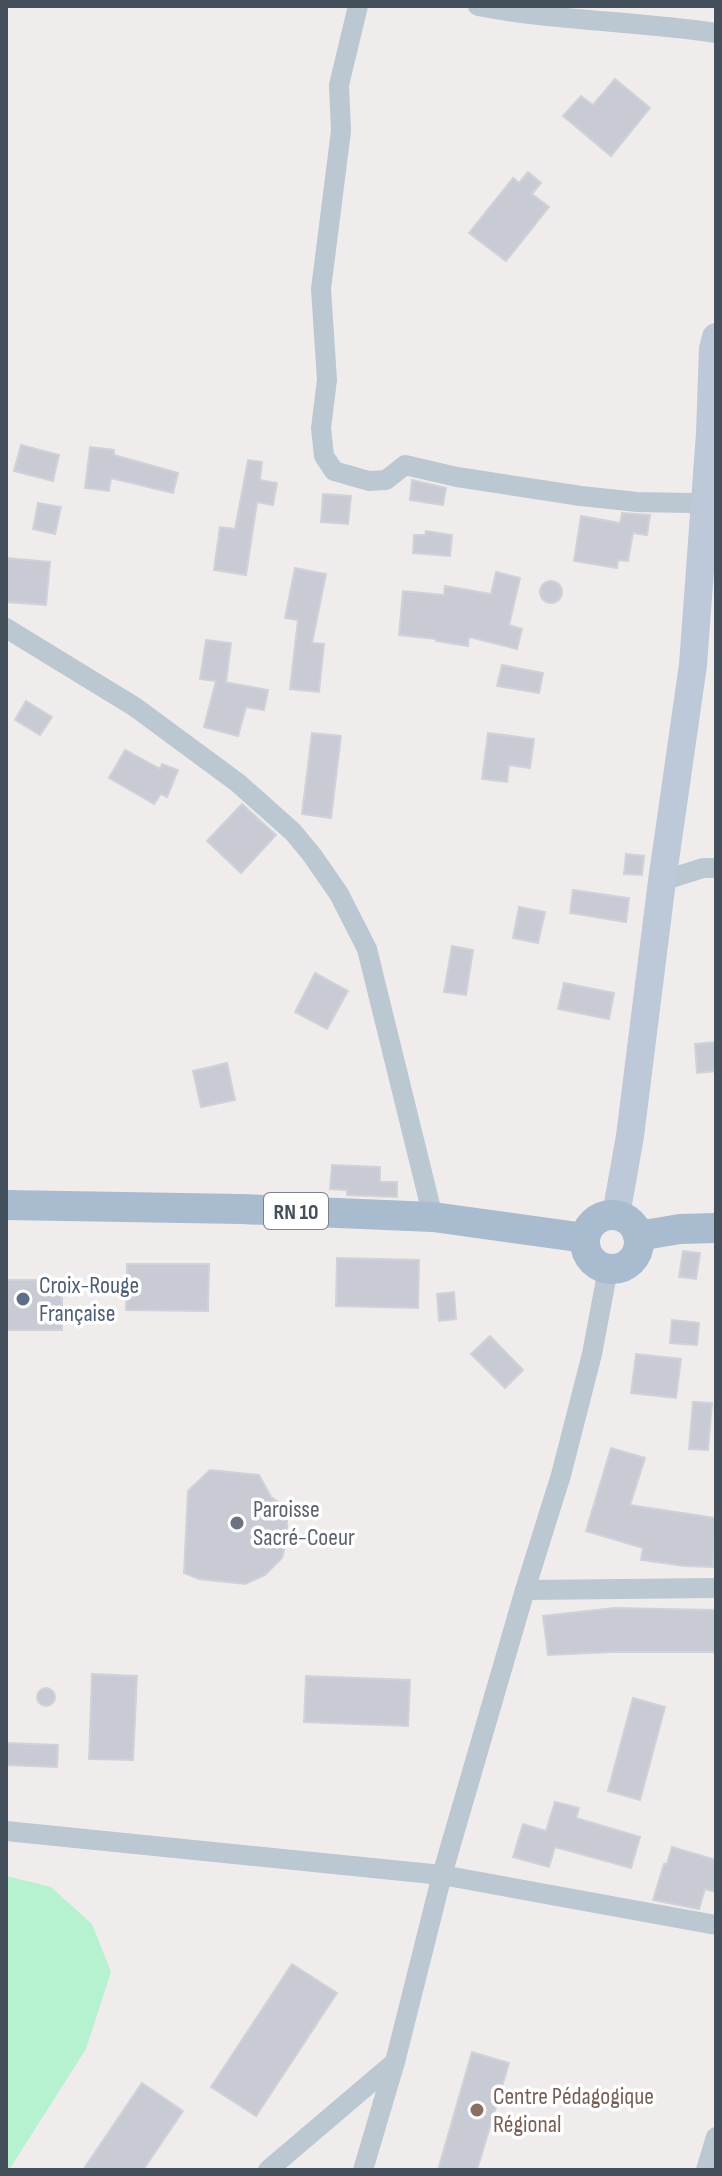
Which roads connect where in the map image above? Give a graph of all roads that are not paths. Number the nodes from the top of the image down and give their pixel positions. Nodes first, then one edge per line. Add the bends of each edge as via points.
1 (358, 6) edge
2 (478, 6) edge
3 (716, 33) edge
4 (716, 337) edge
5 (705, 507) junction
6 (6, 628) edge
7 (716, 868) edge
8 (662, 881) junction
9 (6, 1205) edge
10 (616, 1215) junction
11 (433, 1217) junction
12 (716, 1228) edge
13 (638, 1236) junction
14 (585, 1238) junction
15 (608, 1269) junction
16 (716, 1588) edge
17 (525, 1590) junction
18 (6, 1831) edge
19 (442, 1875) junction
20 (716, 1925) edge
21 (395, 2062) junction
22 (716, 2137) edge
23 (268, 2170) edge
24 (363, 2170) edge
25 (706, 2170) edge

1 - 5 street via 339,85 341,131 321,289 327,380 321,428 324,456 334,471 386,480 405,465 581,496
2 - 3 street
4 - 5 street
5 - 8 street via 693,665
6 - 11 street via 135,707 238,783 312,855 367,949
7 - 8 street
8 - 10 street
9 - 11 main road, RN 10
10 - 13 main road via 634,1226
10 - 14 main road via 596,1220
11 - 14 main road, RN 10
12 - 13 main road
13 - 15 main road via 635,1257 619,1269
14 - 15 main road via 590,1259
15 - 17 street via 561,1475
16 - 17 street
17 - 19 street
18 - 19 street
19 - 20 street
19 - 21 street
21 - 23 street
21 - 24 street
22 - 25 street

